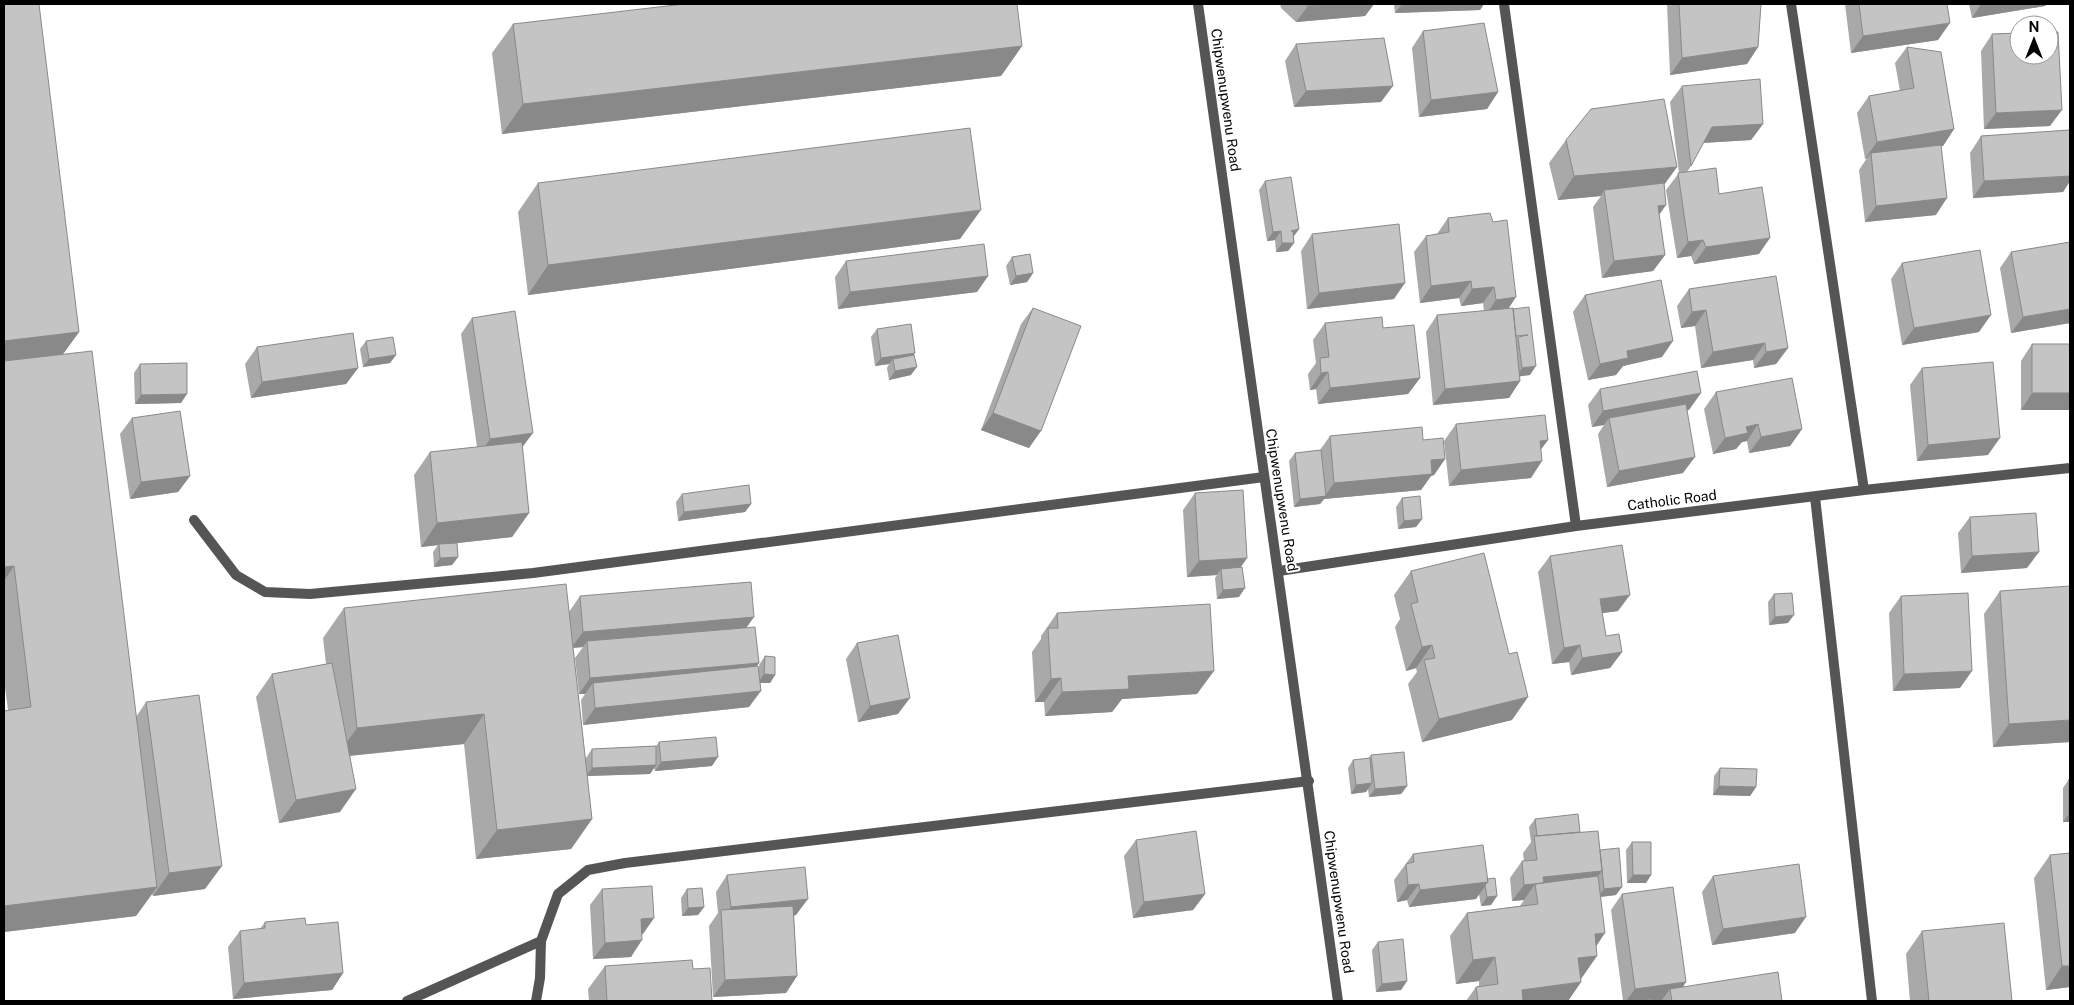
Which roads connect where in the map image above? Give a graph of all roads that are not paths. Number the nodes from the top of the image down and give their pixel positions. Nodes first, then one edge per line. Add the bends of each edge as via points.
1 (1198, 4) edge
2 (1504, 4) edge
3 (1791, 4) edge
4 (2070, 468) edge
5 (1264, 476) junction
6 (1864, 490) junction
7 (1815, 497) junction
8 (194, 520) dead end
9 (1576, 526) junction
10 (1279, 571) junction
11 (1309, 781) junction
12 (541, 941) junction
13 (406, 1001) edge
14 (536, 1001) edge
15 (1338, 1001) edge
16 (1872, 1001) edge

1 - 5 street, Chipwenupwenu Road
2 - 9 street
3 - 6 street
4 - 6 street, Catholic Road
5 - 8 street via 533,573 310,594 265,592 236,575
5 - 10 street, Chipwenupwenu Road
6 - 7 street, Catholic Road
7 - 9 street, Catholic Road
7 - 16 street
9 - 10 street, Catholic Road
10 - 11 street, Chipwenupwenu Road
11 - 12 street via 588,870 558,894
11 - 15 street, Chipwenupwenu Road
12 - 13 street
12 - 14 street

